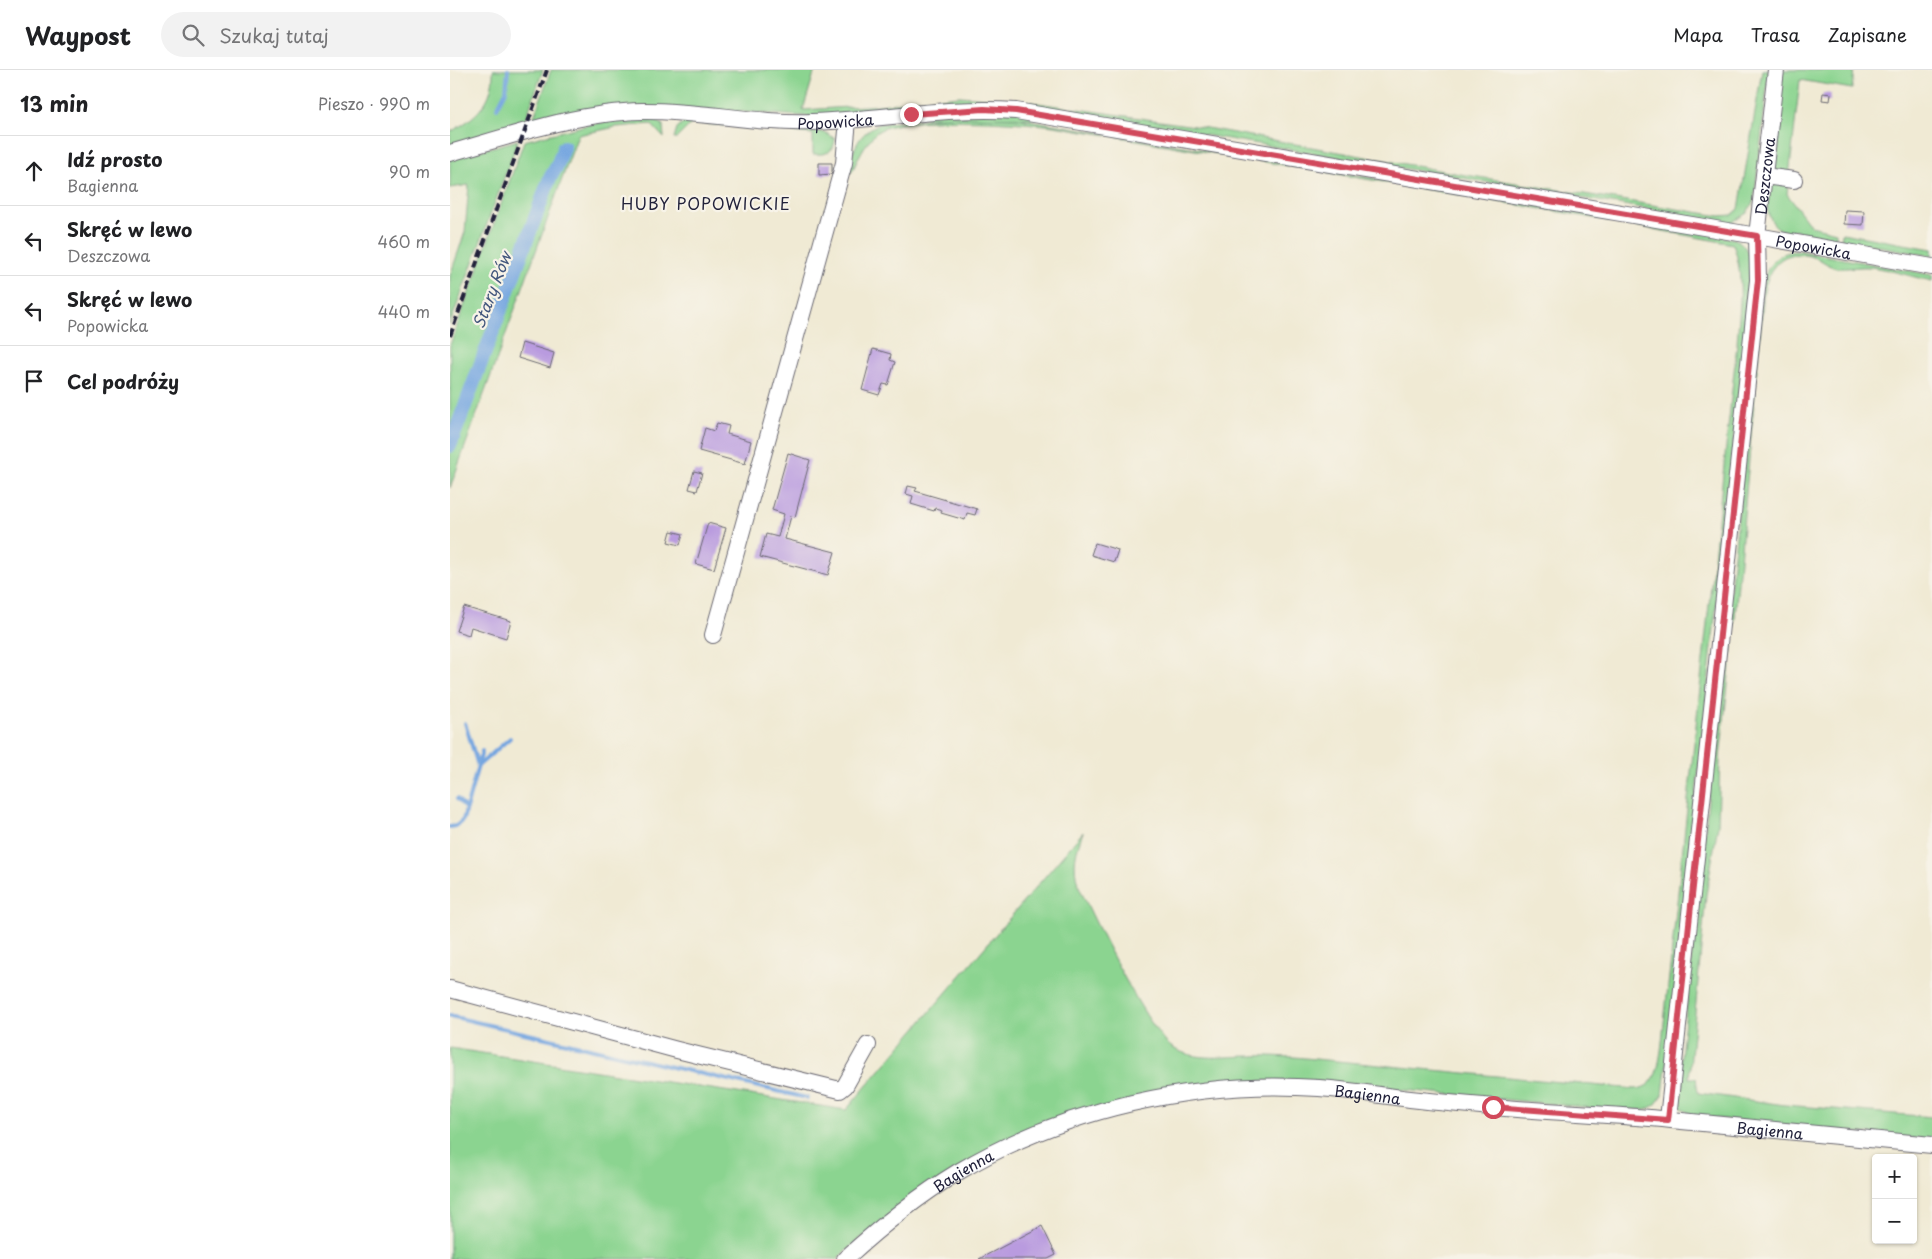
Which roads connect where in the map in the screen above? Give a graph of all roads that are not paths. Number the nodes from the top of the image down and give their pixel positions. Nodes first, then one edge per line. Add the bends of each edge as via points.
1 (1776, 70) edge
2 (848, 120) junction
3 (450, 153) edge
4 (1764, 176) junction
5 (1794, 180) dead end
6 (1757, 236) junction
7 (1932, 268) edge
8 (713, 635) dead end
9 (450, 988) edge
10 (868, 1045) dead end
11 (1668, 1120) junction
12 (1932, 1145) edge
13 (845, 1259) edge

1 - 4 street, Deszczowa
2 - 3 street, Popowicka via 776,121 643,111 607,113 525,131
2 - 6 street, Popowicka via 957,110 1016,111
2 - 8 street via 844,163
4 - 5 street
4 - 6 street, Deszczowa
6 - 7 street, Popowicka
6 - 11 street, Deszczowa via 1758,280
9 - 10 street via 677,1050 840,1090 846,1086
11 - 12 street, Bagienna
11 - 13 street, Bagienna via 1467,1105 1318,1088 1262,1087 1165,1097 1108,1109 1048,1128 1002,1148 910,1204

